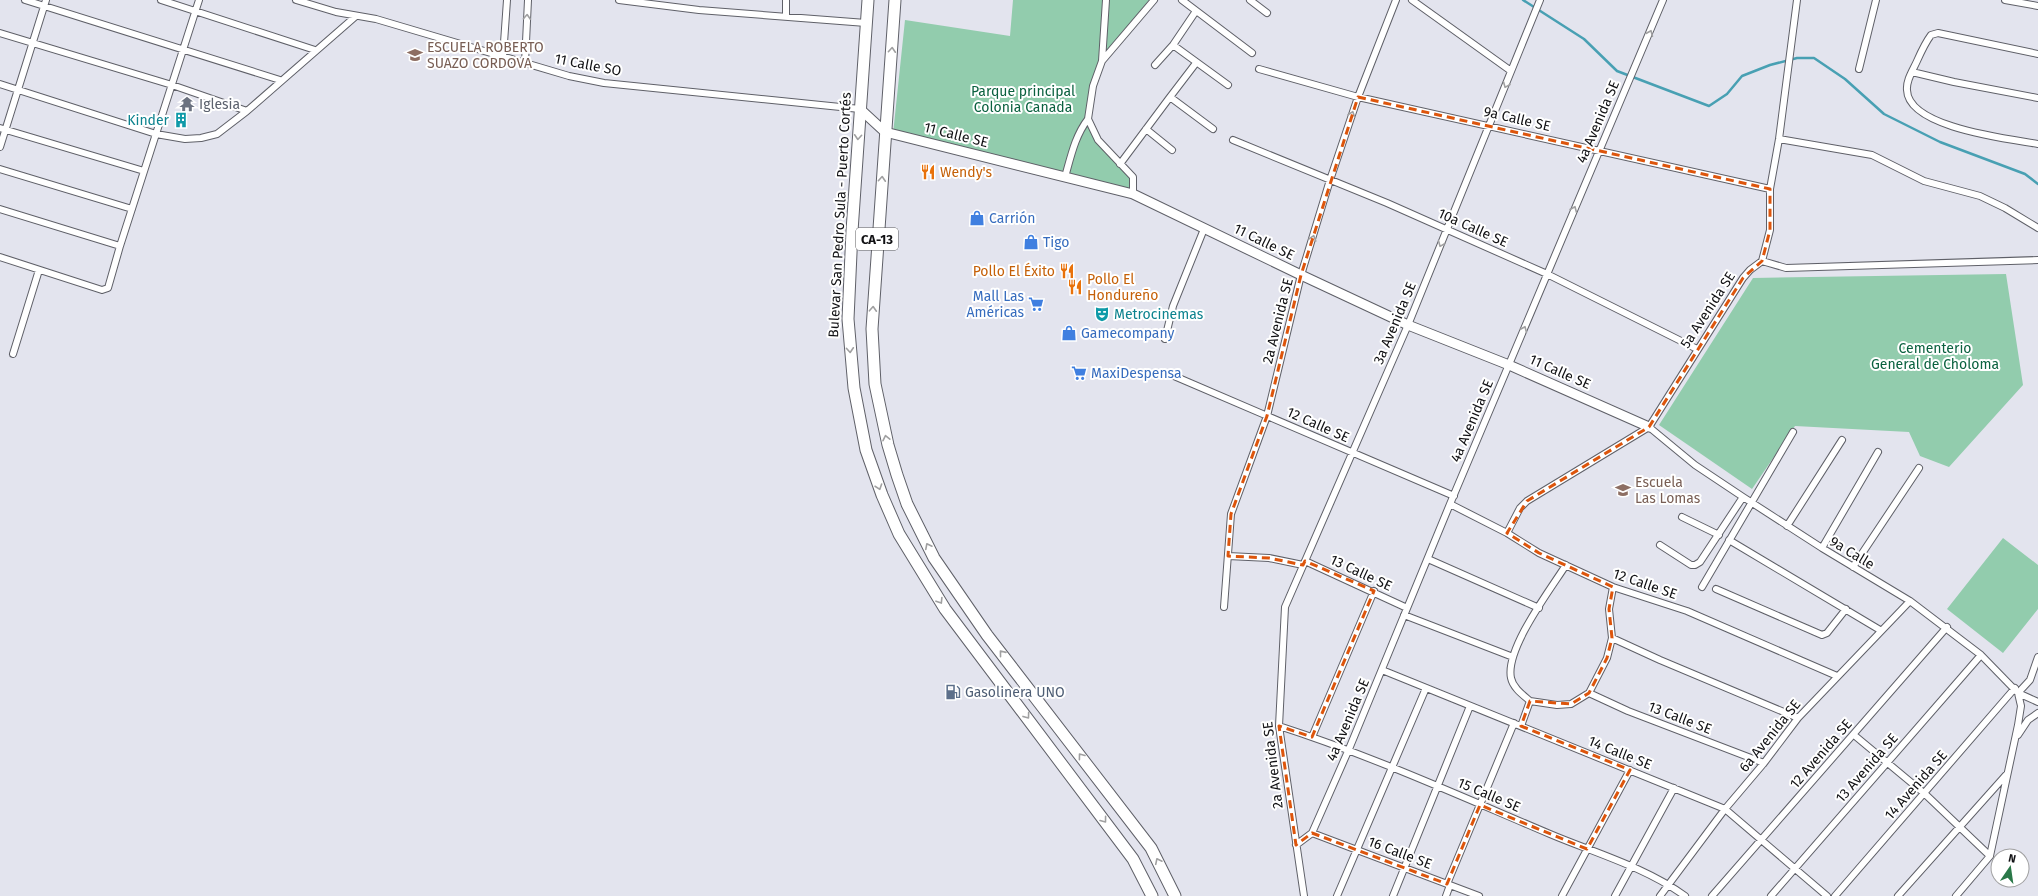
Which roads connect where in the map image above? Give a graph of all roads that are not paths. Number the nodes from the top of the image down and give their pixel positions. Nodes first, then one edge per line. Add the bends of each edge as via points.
1 (25, 0) edge
2 (161, 0) edge
3 (200, 0) edge
4 (296, 0) edge
5 (507, 0) edge
6 (528, 0) edge
7 (619, 0) edge
8 (786, 0) edge
9 (868, 0) edge
10 (896, 0) edge
11 (1106, 0) edge
12 (1154, 0) edge
13 (1182, 0) edge
14 (1250, 0) edge
15 (1396, 0) edge
16 (1412, 0) edge
17 (1540, 0) edge
18 (1663, 0) edge
19 (1796, 0) edge
20 (1876, 0) edge
21 (2009, 0) edge
22 (46, 3) edge
23 (2038, 6) edge
24 (196, 11) junction
25 (1196, 11) junction
26 (1267, 13) dead end
27 (356, 16) junction
28 (786, 16) junction
29 (866, 23) junction
30 (0, 33) edge
31 (33, 43) junction
32 (1173, 46) junction
33 (184, 49) junction
34 (315, 50) junction
35 (1252, 53) dead end
36 (2038, 54) edge
37 (503, 57) junction
38 (1102, 61) junction
39 (525, 63) junction
40 (1196, 63) junction
41 (1155, 64) dead end
42 (1259, 68) dead end
43 (1859, 70) dead end
44 (1511, 71) junction
45 (1912, 72) junction
46 (280, 80) junction
47 (0, 84) edge
48 (1228, 85) dead end
49 (172, 86) junction
50 (18, 90) junction
51 (1170, 97) junction
52 (1358, 97) junction
53 (2038, 98) edge
54 (860, 109) junction
55 (247, 111) junction
56 (1088, 119) junction
57 (1490, 125) junction
58 (3, 128) edge
59 (1146, 129) junction
60 (1213, 129) dead end
61 (885, 132) junction
62 (156, 134) junction
63 (1779, 139) junction
64 (1234, 140) dead end
65 (2038, 144) edge
66 (0, 147) edge
67 (1172, 150) dead end
68 (1599, 150) junction
69 (1120, 164) junction
70 (0, 169) edge
71 (144, 171) junction
72 (1066, 177) junction
73 (1330, 180) junction
74 (1770, 189) junction
75 (1133, 194) junction
76 (0, 209) edge
77 (132, 209) junction
78 (2038, 228) edge
79 (1204, 229) junction
80 (1447, 229) junction
81 (120, 246) junction
82 (1, 260) edge
83 (2038, 260) edge
84 (1762, 261) junction
85 (39, 270) junction
86 (1547, 274) junction
87 (1301, 276) junction
88 (1408, 324) junction
89 (1165, 339) dead end
90 (1697, 349) junction
91 (13, 354) dead end
92 (1509, 365) junction
93 (1174, 376) dead end
94 (1267, 416) junction
95 (1649, 427) junction
96 (1793, 432) dead end
97 (1842, 440) dead end
98 (1878, 452) dead end
99 (1352, 454) junction
100 (1919, 468) dead end
101 (1454, 496) junction
102 (1743, 497) junction
103 (1753, 503) junction
104 (1450, 504) junction
105 (1682, 517) dead end
106 (1787, 526) junction
107 (1507, 533) junction
108 (1719, 535) junction
109 (1730, 540) junction
110 (1660, 545) dead end
111 (1822, 548) junction
112 (1228, 556) junction
113 (1428, 560) junction
114 (1304, 563) junction
115 (1566, 565) junction
116 (1853, 568) junction
117 (1613, 587) junction
118 (1702, 587) dead end
119 (1716, 589) dead end
120 (1374, 591) junction
121 (1910, 601) junction
122 (1224, 607) dead end
123 (1406, 608) junction
124 (1539, 608) junction
125 (1846, 609) junction
126 (1404, 615) junction
127 (1947, 627) junction
128 (1880, 630) junction
129 (1612, 638) junction
130 (1981, 655) junction
131 (1281, 657) joint
132 (1513, 658) junction
133 (2038, 658) edge
134 (1382, 670) junction
135 (1837, 676) junction
136 (2030, 680) junction
137 (2038, 681) edge
138 (1426, 688) junction
139 (2016, 691) junction
140 (1589, 693) junction
141 (1530, 701) junction
142 (2038, 702) edge
143 (1470, 706) junction
144 (2038, 713) edge
145 (1798, 718) junction
146 (1514, 724) junction
147 (1279, 726) junction
148 (1521, 726) junction
149 (1854, 734) junction
150 (1312, 737) junction
151 (2016, 738) junction
152 (1349, 749) junction
153 (1888, 762) junction
154 (1764, 763) junction
155 (1393, 768) junction
156 (1630, 770) junction
157 (2008, 774) junction
158 (1436, 786) junction
159 (1674, 788) junction
160 (1925, 794) junction
161 (1480, 805) junction
162 (1725, 809) junction
163 (1960, 826) junction
164 (1312, 833) junction
165 (1762, 839) junction
166 (1296, 845) junction
167 (1992, 848) edge
168 (1356, 849) junction
169 (1587, 850) junction
170 (1990, 856) joint
171 (1631, 866) junction
172 (1404, 869) junction
173 (1795, 869) junction
174 (1449, 884) junction
175 (1668, 884) junction
176 (1152, 896) edge
177 (1175, 896) edge
178 (1304, 896) edge
179 (1337, 896) edge
180 (1393, 896) edge
181 (1446, 896) edge
182 (1479, 896) edge
183 (1562, 896) edge
184 (1614, 896) edge
185 (1660, 896) edge
186 (1685, 896) edge
187 (1712, 896) edge
188 (1771, 896) edge
189 (1827, 896) edge
190 (1835, 896) edge
191 (1898, 896) edge
192 (1956, 896) edge

1 - 22 street
2 - 24 street
3 - 24 street
4 - 27 street, 11 Calle SO
5 - 37 street
39 -> 6 street
7 - 28 street via 699,10
8 - 28 street
9 - 29 highway, Bulevar San Pedro Sula - Puerto Cortés / CA-13
61 -> 10 highway, CA-13
11 - 38 street
12 - 38 street
13 - 25 street
14 - 26 street
15 - 52 street, 2a Avenida SE
16 - 44 street
17 - 44 street, 3a Avenida SE
68 -> 18 street, 4a Avenida SE
19 - 63 street
20 - 43 street
21 - 23 street
22 - 31 street
22 - 33 street
24 - 33 street
24 - 34 street
25 - 32 street
25 - 35 street
27 - 34 street
27 - 37 street, 11 Calle SO via 376,19
28 - 29 street
29 - 54 highway, Bulevar San Pedro Sula - Puerto Cortés / CA-13
30 - 31 street
31 - 49 street
31 - 50 street
32 - 40 street
32 - 41 street
33 - 46 street
33 - 49 street
34 - 46 street
36 - 45 street via 1938,33 1931,34
37 - 39 street, 11 Calle SO
38 - 56 street via 1093,86
39 - 54 street, 11 Calle SO via 604,83
40 - 48 street
40 - 51 street
42 - 52 street, 9a Calle SE
44 -> 57 street, 3a Avenida SE
45 - 53 street
45 - 65 street via 1906,90 1918,108 1932,118 1959,129
46 - 55 street
47 - 50 street
49 - 55 street
49 - 62 street
50 - 58 street
50 - 62 street
51 - 59 street
51 - 60 street
52 - 57 street, 9a Calle SE
73 -> 52 street, 2a Avenida SE
54 - 61 street, 11 Calle SE
54 -> 176 highway, Bulevar San Pedro Sula - Puerto Cortés / CA-13 via 848,319 850,355 866,450 882,495 899,534 945,609 1133,859
55 - 62 street via 217,134 185,139
56 - 69 street via 1098,140
56 - 72 street via 1081,127 1073,147
57 - 68 street, 9a Calle SE
57 - 80 street, 3a Avenida SE
58 - 66 street
58 - 71 street
59 - 67 street
59 - 69 street
61 - 72 street, 11 Calle SE
177 -> 61 highway, CA-13 via 1151,848 983,628 934,558 907,504 888,445 875,384 873,353 872,329
62 - 71 street
63 - 74 street
63 - 78 street via 1872,155 1924,181 1986,199
64 - 73 street, 10a Calle SE
68 - 74 street, 9a Calle SE
86 -> 68 street, 4a Avenida SE
69 - 75 street via 1132,177
70 - 77 street
71 - 77 street
72 - 75 street, 11 Calle SE
73 - 80 street, 10a Calle SE
87 -> 73 street, 2a Avenida SE
74 - 84 street via 1770,230
75 - 79 street, 11 Calle SE
76 - 81 street
77 - 81 street
79 - 87 street, 11 Calle SE
79 - 89 street via 1173,306
80 - 86 street, 10a Calle SE
80 -> 88 street, 3a Avenida SE
81 - 85 street via 106,289
82 - 85 street
83 - 84 street via 1786,268
84 - 90 street, 5a Avenida SE via 1743,278
85 - 91 street
86 - 90 street, 10a Calle SE
92 -> 86 street, 4a Avenida SE
87 - 88 street, 11 Calle SE
87 - 94 street, 2a Avenida SE
88 - 92 street, 11 Calle SE
88 - 99 street, 3a Avenida SE
90 - 95 street, 5a Avenida SE
92 - 95 street, 11 Calle SE
92 - 101 street, 4a Avenida SE
93 - 94 street, 12 Calle SE
94 - 99 street, 12 Calle SE
94 - 112 street, 2a Avenida SE via 1231,514
95 - 102 street, 9a Calle via 1695,465
95 - 107 street, 5a Avenida SE via 1527,501 1520,508
96 - 103 street
97 - 106 street
98 - 111 street
99 - 101 street, 12 Calle SE
99 - 114 street, 3a Avenida SE
100 - 116 street
101 - 104 street, 4a Avenida SE
102 - 103 street, 9a Calle
102 - 108 street
103 - 106 street, 9a Calle
103 - 109 street
104 - 107 street, 12 Calle SE
104 - 113 street, 4a Avenida SE
105 - 108 street
106 - 111 street, 9a Calle
107 - 115 street, 12 Calle SE via 1539,553
108 - 110 street via 1700,562 1694,566
109 - 118 street
109 - 125 street
111 - 116 street, 9a Calle
112 - 114 street, 13 Calle SE
112 - 122 street, 2a Avenida SE
113 - 123 street, 4a Avenida SE
113 - 124 street
114 - 120 street, 13 Calle SE
114 - 131 street, 3a Avenida SE via 1285,606
115 - 117 street, 12 Calle SE
115 - 124 street
116 - 121 street, 9a Calle
117 - 129 street via 1609,609
117 - 135 street, 12 Calle SE via 1687,611
119 - 125 street via 1822,634 1827,633
120 - 123 street, 13 Calle SE
120 - 150 street
121 - 127 street, 9a Calle
121 - 128 street, 6a Avenida SE
123 - 126 street, 4a Avenida SE
124 - 132 street via 1526,625
125 - 128 street
126 - 132 street
126 - 134 street, 4a Avenida SE
127 - 130 street, 9a Calle
127 - 149 street, 12 Avenida SE
128 - 135 street, 6a Avenida SE
129 - 140 street via 1607,658
129 - 145 street
130 - 139 street, 9a Calle
130 - 153 street, 13 Avenida SE
131 - 147 street, 2a Avenida SE
132 - 141 street via 1511,679 1518,691
133 - 136 street
134 - 138 street, 14 Calle SE
134 - 152 street, 4a Avenida SE
135 - 145 street, 6a Avenida SE
136 - 137 street
136 - 139 street, 14 Avenida SE
138 - 143 street, 14 Calle SE
138 - 155 street
139 - 142 street, 9a Calle
139 - 151 street via 2021,706
139 - 160 street, 14 Avenida SE
140 - 141 street via 1571,704 1557,705
140 - 154 street, 13 Calle SE via 1628,711
141 - 148 street
143 - 146 street, 14 Calle SE
143 - 158 street
144 - 151 street via 2028,720
145 - 154 street, 6a Avenida SE
146 - 148 street, 14 Calle SE
146 - 161 street
147 - 150 street, 15 Calle SE
147 - 166 street, 2a Avenida SE
148 - 156 street, 14 Calle SE
149 - 153 street
149 - 165 street, 12 Avenida SE
150 - 152 street, 15 Calle SE
151 - 157 street
152 - 155 street, 15 Calle SE
152 - 164 street, 4a Avenida SE
153 - 160 street
153 - 173 street, 13 Avenida SE
154 - 162 street, 6a Avenida SE
155 - 158 street, 15 Calle SE
155 - 168 street
156 - 159 street, 14 Calle SE
156 - 169 street
157 - 163 street
157 - 167 street
158 - 161 street, 15 Calle SE
158 - 172 street
159 - 162 street, 14 Calle SE
159 - 171 street
160 - 163 street
160 - 190 street, 14 Avenida SE
161 - 169 street, 15 Calle SE
161 - 174 street
162 - 165 street, 14 Calle SE
162 - 175 street, 6a Avenida SE
163 - 170 street
163 - 191 street
164 - 166 street, 4a Avenida SE
164 - 168 street, 16 Calle SE
165 - 173 street, 14 Calle SE
165 - 187 street, 12 Avenida SE
166 - 178 street, 2a Avenida SE
168 - 172 street, 16 Calle SE
168 - 179 street
169 - 171 street, 15 Calle SE
169 - 183 street
170 - 192 street
171 - 175 street, 15 Calle SE
171 - 184 street
172 - 174 street, 16 Calle SE
172 - 180 street
173 - 188 street, 13 Avenida SE
173 - 189 street, 14 Calle SE
174 - 181 street
174 - 182 street, 16 Calle SE
175 - 185 street, 6a Avenida SE
175 - 186 street, 15 Calle SE

